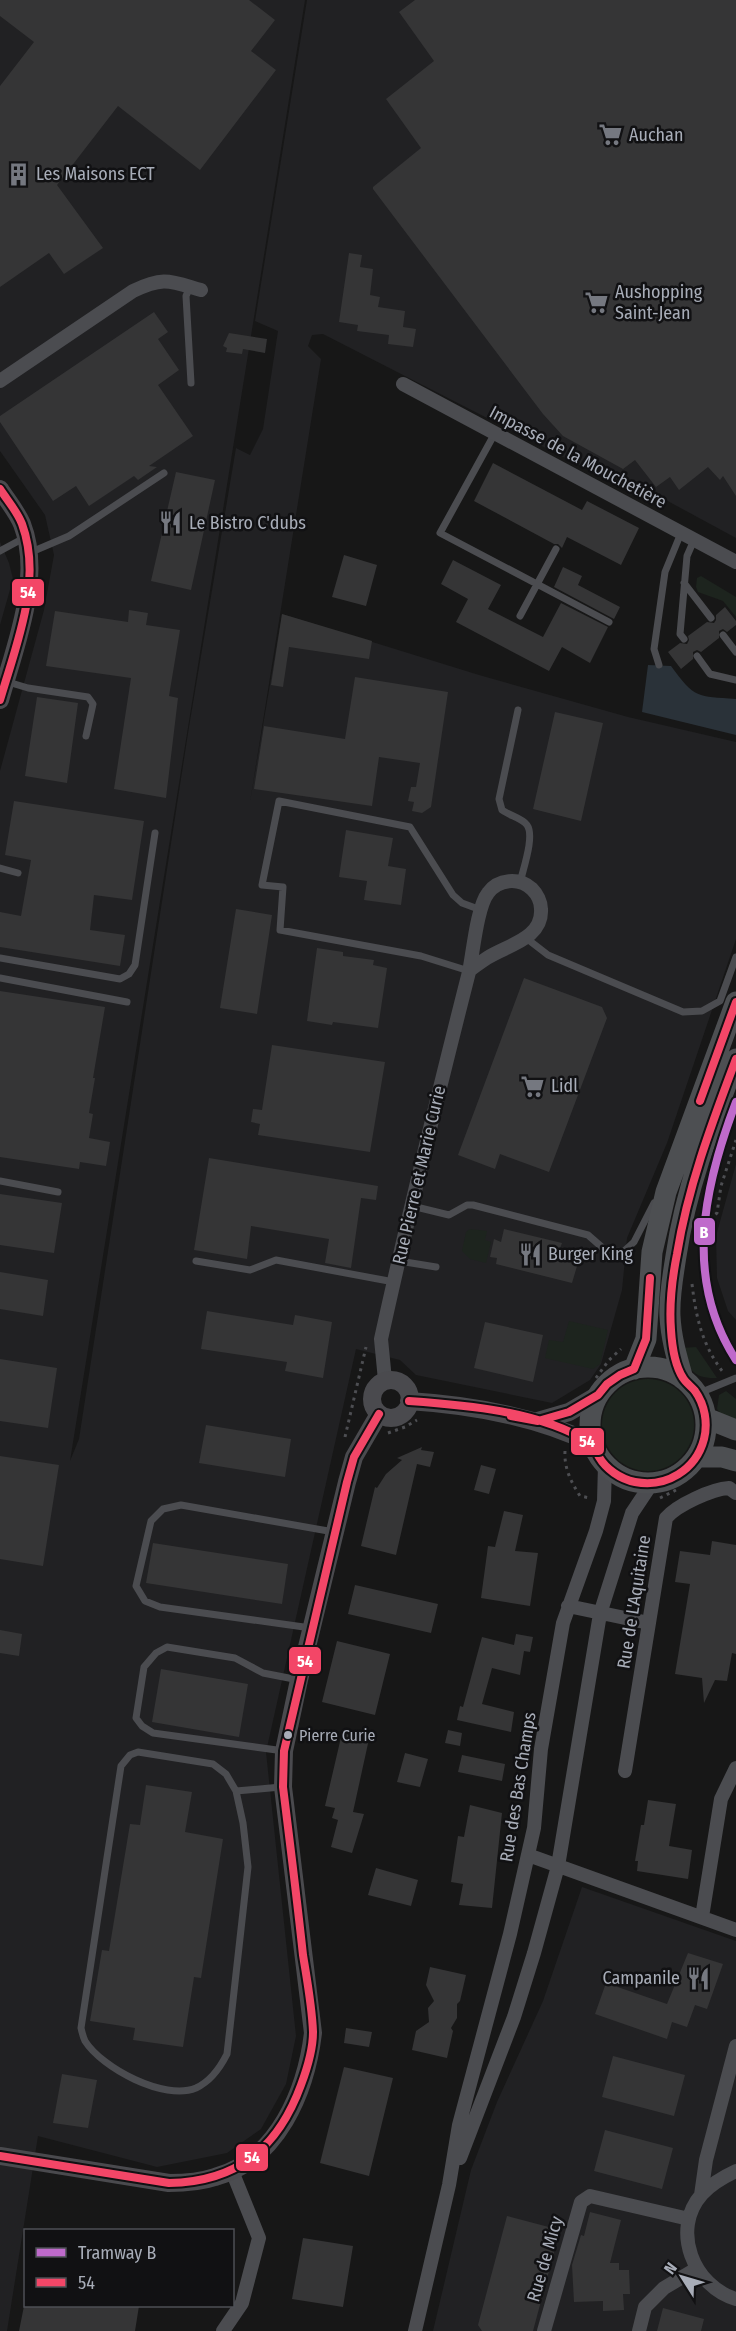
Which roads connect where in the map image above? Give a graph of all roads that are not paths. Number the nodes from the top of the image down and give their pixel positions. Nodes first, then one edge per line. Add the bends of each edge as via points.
1 (196, 289) joint
2 (0, 381) edge
3 (191, 383) dead end
4 (403, 384) dead end
5 (495, 433) junction
6 (164, 473) dead end
7 (0, 489) edge
8 (681, 533) junction
9 (694, 540) junction
10 (28, 545) junction
11 (556, 549) dead end
12 (0, 551) edge
13 (736, 562) edge
14 (684, 583) junction
15 (537, 584) junction
16 (520, 616) dead end
17 (711, 618) dead end
18 (609, 622) dead end
19 (723, 635) dead end
20 (684, 639) dead end
21 (736, 652) edge
22 (697, 656) dead end
23 (659, 665) dead end
24 (736, 680) edge
25 (5, 682) junction
26 (0, 700) edge
27 (518, 710) dead end
28 (86, 736) dead end
29 (155, 833) dead end
30 (0, 867) edge
31 (18, 873) dead end
32 (519, 883) junction
33 (481, 910) junction
34 (526, 938) junction
35 (736, 957) edge
36 (0, 958) edge
37 (469, 971) junction
38 (0, 978) edge
39 (127, 1002) dead end
40 (736, 1002) edge
41 (736, 1059) edge
42 (684, 1144) junction
43 (0, 1181) edge
44 (58, 1192) dead end
45 (412, 1206) junction
46 (196, 1261) dead end
47 (399, 1261) junction
48 (436, 1267) dead end
49 (394, 1282) junction
50 (634, 1369) junction
51 (686, 1378) junction
52 (736, 1378) edge
53 (385, 1380) junction
54 (594, 1391) junction
55 (409, 1401) junction
56 (379, 1414) junction
57 (706, 1418) junction
58 (538, 1421) junction
59 (736, 1430) edge
60 (593, 1444) junction
61 (697, 1457) junction
62 (736, 1461) edge
63 (605, 1465) junction
64 (652, 1484) junction
65 (736, 1493) edge
66 (334, 1532) junction
67 (568, 1606) junction
68 (600, 1614) junction
69 (649, 1623) junction
70 (311, 1628) junction
71 (299, 1680) junction
72 (284, 1751) junction
73 (736, 1768) edge
74 (625, 1771) dead end
75 (283, 1787) junction
76 (236, 1791) junction
77 (528, 1855) junction
78 (558, 1866) junction
79 (702, 1917) junction
80 (736, 1930) edge
81 (736, 2046) edge
82 (0, 2156) edge
83 (232, 2171) junction
84 (736, 2171) edge
85 (449, 2185) junction
86 (700, 2195) junction
87 (689, 2219) junction
88 (696, 2268) junction
89 (736, 2299) edge
90 (223, 2331) edge
91 (415, 2331) edge
92 (544, 2331) edge
93 (639, 2331) edge

1 - 2 street via 169,281 150,283
1 - 3 lane via 186,296
4 - 5 street, Impasse de la Mouchetière
5 - 8 street, Impasse de la Mouchetière
5 - 15 lane via 440,532
6 - 10 lane via 69,537
7 - 10 street via 21,522
8 - 9 street, Impasse de la Mouchetière
8 - 23 lane via 665,572 654,649
9 - 13 street, Impasse de la Mouchetière
9 - 14 lane via 687,556
10 - 12 lane
10 - 25 street via 29,592
11 - 15 lane
14 - 17 lane
14 - 20 lane via 680,634
15 - 16 lane
15 - 18 lane
19 - 21 lane
22 - 24 lane via 710,674
25 - 26 street
25 - 28 lane via 88,697 93,704
27 - 32 lane via 499,799 502,810 529,826 531,836
29 - 36 lane via 135,965 129,974 120,979
30 - 31 lane
32 - 33 street, Rue Pierre et Marie Curie via 495,885 483,900
32 - 34 street via 532,889 541,905 539,923
33 - 37 street, Rue Pierre et Marie Curie
33 - 37 lane via 453,895 410,827 279,801 262,885 283,887 279,930 421,956
34 - 35 lane via 548,956 683,1012 702,1011 720,1001
34 - 37 street
37 - 45 street, Rue Pierre et Marie Curie
38 - 39 lane
40 - 42 main road
41 - 51 main road via 700,1152 672,1278 670,1315
42 - 45 lane via 634,1242 623,1252 603,1249 588,1235 473,1205 450,1215
42 - 50 main road via 666,1192 652,1252 646,1339
43 - 44 lane
45 - 47 street, Rue Pierre et Marie Curie
46 - 49 lane via 250,1270 276,1260
47 - 48 lane
47 - 49 street, Rue Pierre et Marie Curie
49 - 53 street, Rue Pierre et Marie Curie via 381,1339
50 - 51 main road via 651,1367
50 - 54 main road
51 - 52 lane
51 - 57 main road
53 - 55 street via 395,1380 404,1386
53 - 56 street via 373,1392 372,1404
54 - 58 street via 569,1412
54 - 60 main road via 590,1428
55 - 56 street via 400,1415 390,1418
55 - 58 street via 451,1404
56 - 66 street via 354,1457
57 - 59 main road
57 - 61 main road
58 - 60 street
60 - 63 main road
61 - 62 main road
61 - 64 main road via 677,1476
63 - 64 main road via 619,1476
63 - 67 street, Rue des Bas Champs via 604,1501
64 - 68 street, Rue des Bas Champs via 632,1513
65 - 69 street, Rue de L'Aquitaine via 720,1488 672,1510 666,1518
66 - 70 street
66 - 70 lane via 181,1505 163,1509 151,1521 136,1586 145,1601 160,1608
67 - 68 street
67 - 77 street, Rue des Bas Champs via 543,1739
68 - 69 street
68 - 78 street, Rue des Bas Champs
69 - 74 street, Rue de L'Aquitaine
70 - 71 street
71 - 72 street
71 - 72 lane via 263,1673 235,1658 167,1647 144,1667 136,1718 153,1733
72 - 75 street
73 - 79 street via 720,1799
75 - 76 lane
75 - 83 street via 313,2033 306,2071 282,2126 254,2156
76 - 76 lane via 226,1774 213,1764 195,1760 138,1752 130,1755 122,1766 81,2028 95,2051 124,2074 149,2086 172,2091 195,2088 218,2072 227,2055 248,1867
77 - 78 street
77 - 85 street, Rue des Bas Champs via 464,2106
78 - 79 street
78 - 85 street, Rue des Bas Champs via 514,2017
79 - 80 street
81 - 86 street
82 - 83 street via 170,2183 193,2182
83 - 90 street via 259,2238 242,2303
84 - 86 street
85 - 91 street, Rue des Bas Champs
86 - 87 street
87 - 88 street via 688,2244
87 - 92 street, Rue de Micy via 590,2196 581,2202
88 - 89 street via 709,2284
88 - 93 street via 664,2288 645,2307

